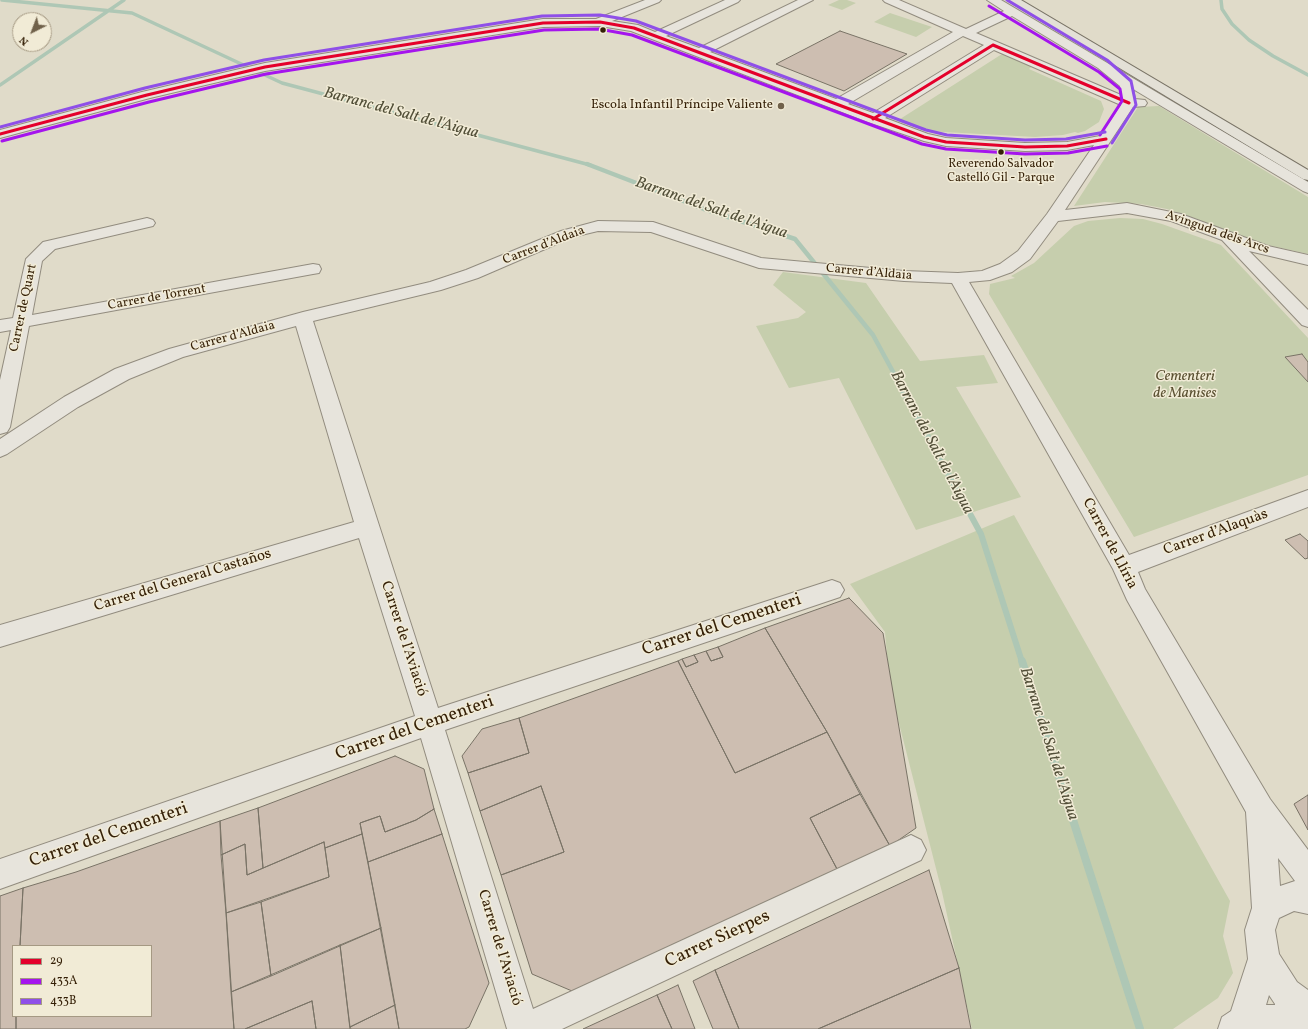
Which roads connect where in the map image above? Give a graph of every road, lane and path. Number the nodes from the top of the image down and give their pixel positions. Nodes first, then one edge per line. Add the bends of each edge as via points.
1 (655, 0) edge
2 (705, 0) edge
3 (807, 0) edge
4 (889, 0) edge
5 (993, 0) edge
6 (1025, 0) edge
7 (1034, 0) edge
8 (735, 5) edge
9 (722, 6) junction
10 (1012, 6) edge
11 (750, 15) dead end
12 (765, 20) junction
13 (600, 22) junction
14 (964, 33) junction
15 (656, 36) junction
16 (994, 45) junction
17 (699, 53) junction
18 (1103, 66) junction
19 (1169, 82) junction
20 (1129, 103) junction
21 (1170, 104) junction
22 (836, 105) junction
23 (873, 119) junction
24 (0, 134) edge
25 (1106, 139) junction
26 (1308, 164) edge
27 (1308, 176) edge
28 (1308, 188) edge
29 (1053, 217) junction
30 (147, 223) dead end
31 (1228, 238) junction
32 (1301, 259) edge
33 (313, 269) dead end
34 (958, 278) junction
35 (1266, 278) junction
36 (303, 318) junction
37 (1308, 321) edge
38 (20, 322) junction
39 (0, 326) edge
40 (0, 427) edge
41 (0, 449) edge
42 (1308, 498) edge
43 (367, 527) junction
44 (1124, 567) junction
45 (832, 590) dead end
46 (0, 636) edge
47 (430, 723) junction
48 (1260, 809) junction
49 (910, 850) dead end
50 (0, 874) edge
51 (1308, 875) edge
52 (1308, 899) edge
53 (1267, 908) junction
54 (1264, 959) junction
55 (1308, 1010) edge
56 (1308, 1020) edge
57 (1239, 1026) edge
58 (524, 1029) edge

1 - 13 street
2 - 9 street
3 - 12 street
4 - 14 street
5 - 10 street
6 - 19 highway via 1147,72
7 - 19 highway
8 - 9 street
9 - 15 street
10 - 14 street
10 - 18 street
10 - 27 highway
11 - 12 street
12 - 17 street
13 - 15 street via 619,24
13 - 24 street via 543,23 265,67
14 - 16 street
14 - 22 street
15 - 17 street
16 - 20 street
16 - 23 street
17 - 22 street
18 - 20 street via 1126,85
18 - 21 street
19 - 26 highway
20 - 21 street
20 - 25 street, Carrer d’Aldaia
21 - 28 street
22 - 23 street
23 - 25 street via 946,142 1032,147 1067,146
25 - 29 street, Carrer d’Aldaia
29 - 31 street, Avinguda dels Arcs via 1127,208 1175,217
29 - 34 street, Carrer d’Aldaia via 1024,255 1006,268 984,276
30 - 38 street, Carrer de Quart via 49,245 34,259
31 - 32 street, Avinguda dels Arcs
31 - 35 street
32 - 35 street via 1270,266
33 - 38 street, Carrer de Torrent
34 - 36 street, Carrer d’Aldaia via 904,276 759,263 653,227 598,226 567,234 472,274 435,286
34 - 44 street, Carrer de Llíria
35 - 37 street
36 - 41 street, Carrer d’Aldaia via 176,353 122,374 71,402
36 - 43 street, Carrer de l’Aviació
38 - 39 street, Carrer de Torrent
38 - 40 street, Carrer de Quart
42 - 44 street, Carrer d’Alaquàs
43 - 46 street, Carrer del General Castaños
43 - 47 street, Carrer de l’Aviació
44 - 48 street, Carrer de Llíria via 1135,593
45 - 47 street, Carrer del Cementeri
47 - 50 street, Carrer del Cementeri
47 - 58 street, Carrer de l’Aviació
48 - 51 street, Carrer de Llíria
48 - 53 street, Carrer de Llíria
49 - 58 street, Carrer Sierpes
52 - 53 street via 1293,896
53 - 54 street via 1260,930
54 - 55 street via 1286,993
54 - 57 street
56 - 57 street

